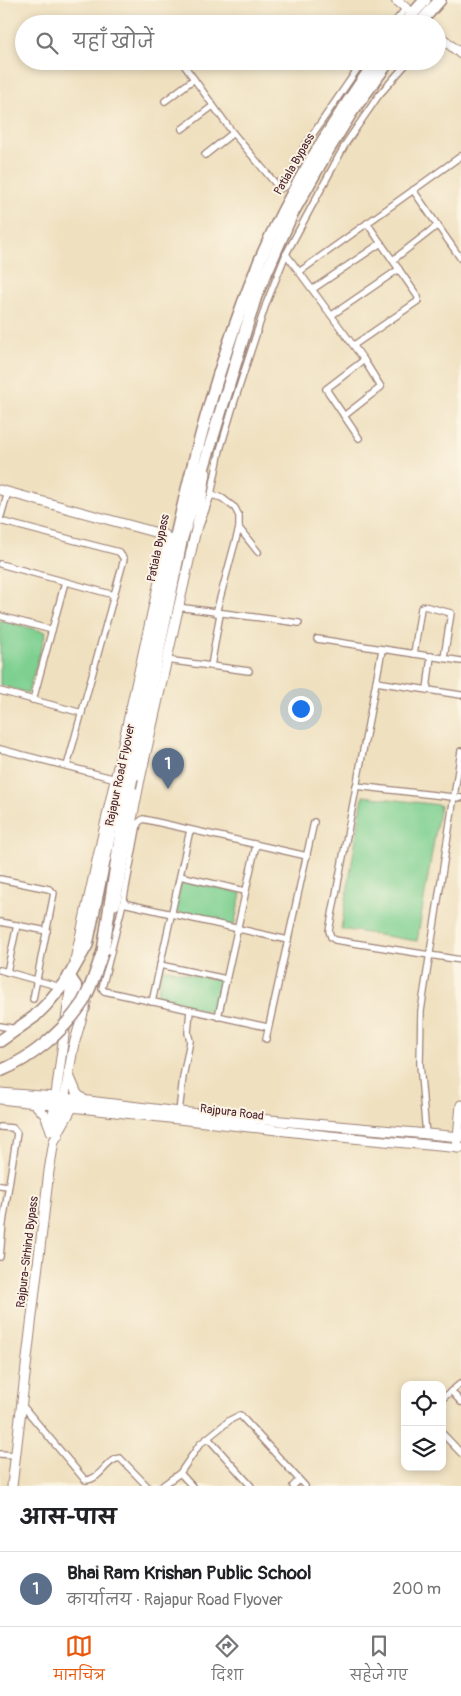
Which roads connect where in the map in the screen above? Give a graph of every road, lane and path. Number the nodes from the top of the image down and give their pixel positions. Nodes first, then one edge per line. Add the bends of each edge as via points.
1 (396, 0) edge
2 (426, 0) edge
3 (440, 0) edge
4 (408, 10) joint
5 (403, 15) edge
6 (412, 15) edge
7 (427, 15) edge
8 (446, 42) edge
9 (461, 54) edge
10 (188, 70) edge
11 (357, 70) edge
12 (370, 70) edge
13 (382, 70) edge
14 (401, 70) edge
15 (194, 79) junction
16 (165, 101) dead end
17 (213, 106) junction
18 (182, 130) dead end
19 (233, 134) junction
20 (205, 155) dead end
21 (461, 156) edge
22 (413, 190) junction
23 (367, 223) junction
24 (438, 225) junction
25 (381, 243) junction
26 (286, 254) junction
27 (461, 259) edge
28 (393, 260) junction
29 (399, 269) junction
30 (299, 272) junction
31 (313, 289) junction
32 (332, 315) junction
33 (354, 345) junction
34 (364, 360) junction
35 (344, 416) junction
36 (359, 438) dead end
37 (208, 446) junction
38 (4, 491) edge
39 (211, 495) junction
40 (0, 520) edge
41 (239, 528) junction
42 (194, 535) junction
43 (258, 552) dead end
44 (0, 564) edge
45 (65, 582) junction
46 (114, 595) junction
47 (177, 607) junction
48 (218, 614) junction
49 (0, 616) edge
50 (299, 623) dead end
51 (52, 630) junction
52 (317, 639) dead end
53 (382, 650) junction
54 (414, 654) junction
55 (431, 656) junction
56 (444, 658) junction
57 (166, 660) junction
58 (461, 661) edge
59 (211, 666) junction
60 (249, 671) dead end
61 (376, 682) junction
62 (427, 690) junction
63 (0, 691) edge
64 (461, 695) edge
65 (33, 700) junction
66 (82, 713) junction
67 (0, 749) edge
68 (461, 751) edge
69 (68, 766) junction
70 (127, 781) junction
71 (356, 786) junction
72 (454, 797) junction
73 (461, 798) edge
74 (314, 822) dead end
75 (190, 830) junction
76 (256, 845) junction
77 (307, 856) junction
78 (180, 876) junction
79 (0, 879) edge
80 (245, 892) junction
81 (123, 903) junction
82 (171, 916) junction
83 (0, 922) edge
84 (16, 925) junction
85 (236, 930) junction
86 (47, 931) junction
87 (288, 940) junction
88 (431, 954) junction
89 (461, 960) edge
90 (160, 965) junction
91 (3, 971) edge
92 (226, 979) junction
93 (37, 980) junction
94 (64, 981) junction
95 (33, 999) dead end
96 (152, 1002) junction
97 (84, 1008) junction
98 (190, 1010) junction
99 (218, 1017) junction
100 (0, 1026) edge
101 (267, 1027) junction
102 (11, 1028) junction
103 (0, 1034) edge
104 (266, 1038) dead end
105 (0, 1041) edge
106 (0, 1071) edge
107 (68, 1073) junction
108 (0, 1093) edge
109 (0, 1100) edge
110 (84, 1100) junction
111 (59, 1102) junction
112 (35, 1104) junction
113 (461, 1104) edge
114 (72, 1108) junction
115 (179, 1112) junction
116 (0, 1127) edge
117 (55, 1130) junction
118 (426, 1135) junction
119 (460, 1137) edge
120 (459, 1148) edge
121 (0, 1185) edge
122 (8, 1186) junction
123 (2, 1223) edge
124 (0, 1257) edge
125 (461, 1383) edge
126 (451, 1391) junction
127 (446, 1395) edge
128 (461, 1402) edge
129 (20, 1404) junction
130 (446, 1437) edge
131 (208, 1438) junction
132 (461, 1453) edge
133 (0, 1454) edge
134 (15, 1455) junction
135 (180, 1473) junction
136 (300, 1480) junction
137 (12, 1486) edge
138 (147, 1486) edge
139 (162, 1486) edge
140 (192, 1486) edge
141 (251, 1486) edge
142 (293, 1486) edge
143 (305, 1486) edge

1 - 4 main road
2 - 6 highway
3 - 7 highway
4 - 5 street
8 - 9 main road
10 - 15 street
11 - 19 street via 302,150 284,188 277,187
12 - 70 highway, Patiala Bypass via 312,157 260,260 238,318 180,514
13 - 37 highway, Patiala Bypass via 351,113 292,214 256,296
14 - 26 street via 346,143
15 - 16 street
15 - 17 street
17 - 18 street
17 - 19 street
19 - 20 street
21 - 22 street
22 - 23 street
22 - 24 street
23 - 25 street
23 - 30 street
24 - 27 street
24 - 28 street
25 - 28 street
25 - 31 street
26 - 30 street
26 - 39 street via 231,412
28 - 29 street
29 - 32 street
29 - 33 street via 418,302
30 - 31 street
31 - 32 street
32 - 33 street
33 - 34 street
34 - 35 street via 381,387
34 - 35 street via 326,389
35 - 36 street
37 - 42 main road via 206,477
37 - 70 highway, Rajapur Road Flyover via 182,538
38 - 40 street
38 - 70 main road via 165,535 168,541
39 - 41 street via 222,498 235,508
39 - 42 street via 201,525
40 - 46 street via 119,552 124,559
41 - 43 street
41 - 48 street
42 - 47 main road
44 - 45 street
45 - 46 street
45 - 51 street
46 - 66 street
47 - 48 street
47 - 57 main road
48 - 50 street
48 - 59 street
49 - 51 street
51 - 65 street
52 - 53 street
53 - 54 street
53 - 61 street
54 - 55 street
54 - 56 street via 421,608 424,606 451,613
55 - 56 street
55 - 62 street
56 - 58 street
57 - 59 street
57 - 70 main road
59 - 60 street
61 - 62 street
61 - 71 street
62 - 64 street
63 - 65 street
65 - 66 street
66 - 69 street
67 - 69 street
68 - 72 street
69 - 70 street
70 - 94 highway, Patiala Bypass via 87,945
70 - 97 main road via 106,949
70 - 106 highway, Rajapur Road Flyover, bridge via 103,951 90,986 72,1016 41,1047
71 - 72 street
71 - 88 street via 329,931 331,937
72 - 73 street
72 - 88 street
74 - 77 street
75 - 76 street
75 - 78 street
75 - 81 street via 140,820
76 - 77 street
76 - 80 street
77 - 87 street
78 - 80 street
78 - 82 street
79 - 86 street via 52,891 54,898
80 - 85 street
81 - 82 street
81 - 96 street via 102,988 106,993
82 - 85 street
82 - 90 street
83 - 84 street
84 - 86 street
84 - 91 street
85 - 87 street
85 - 92 street
86 - 93 street
87 - 101 street
88 - 89 street
88 - 118 street via 419,1037
90 - 92 street
90 - 96 street
91 - 93 street
92 - 99 street
93 - 94 street
93 - 95 street
94 - 97 highway via 77,988 79,1004
94 - 102 main road
94 - 105 highway, Patiala Bypass via 34,1017
94 - 111 main road via 70,991
96 - 98 street
97 - 107 main road
98 - 99 street
98 - 115 street via 190,1041
99 - 101 street
100 - 102 street
101 - 104 street
102 - 103 main road
107 - 110 main road via 77,1094
107 - 111 main road
108 - 111 main road, Rajpura Road
109 - 112 main road, Rajpura Road
110 - 111 main road, Rajpura Road
110 - 115 main road, Rajpura Road
111 - 112 main road, Rajpura Road
111 - 114 main road, Rajpura Road
111 - 117 main road, Rajpura-Sirhind Bypass
112 - 117 main road
113 - 119 main road
114 - 117 main road
114 - 120 main road, Rajpura Road
115 - 118 main road, Rajpura Road
116 - 122 street via 12,1128 17,1133
117 - 129 main road, Rajpura-Sirhind Bypass
118 - 119 main road, Rajpura Road
119 - 120 main road
121 - 122 street
122 - 123 street
123 - 124 street
125 - 126 street
126 - 127 street
126 - 128 street
129 - 134 main road, Rajpura-Sirhind Bypass
129 - 138 street via 85,1480 93,1478 113,1460 120,1458
130 - 132 street
131 - 135 street via 193,1452
131 - 136 street via 240,1415
131 - 141 street
133 - 134 street
134 - 137 main road, Rajpura-Sirhind Bypass
135 - 139 street
135 - 140 street
136 - 142 street
136 - 143 street

